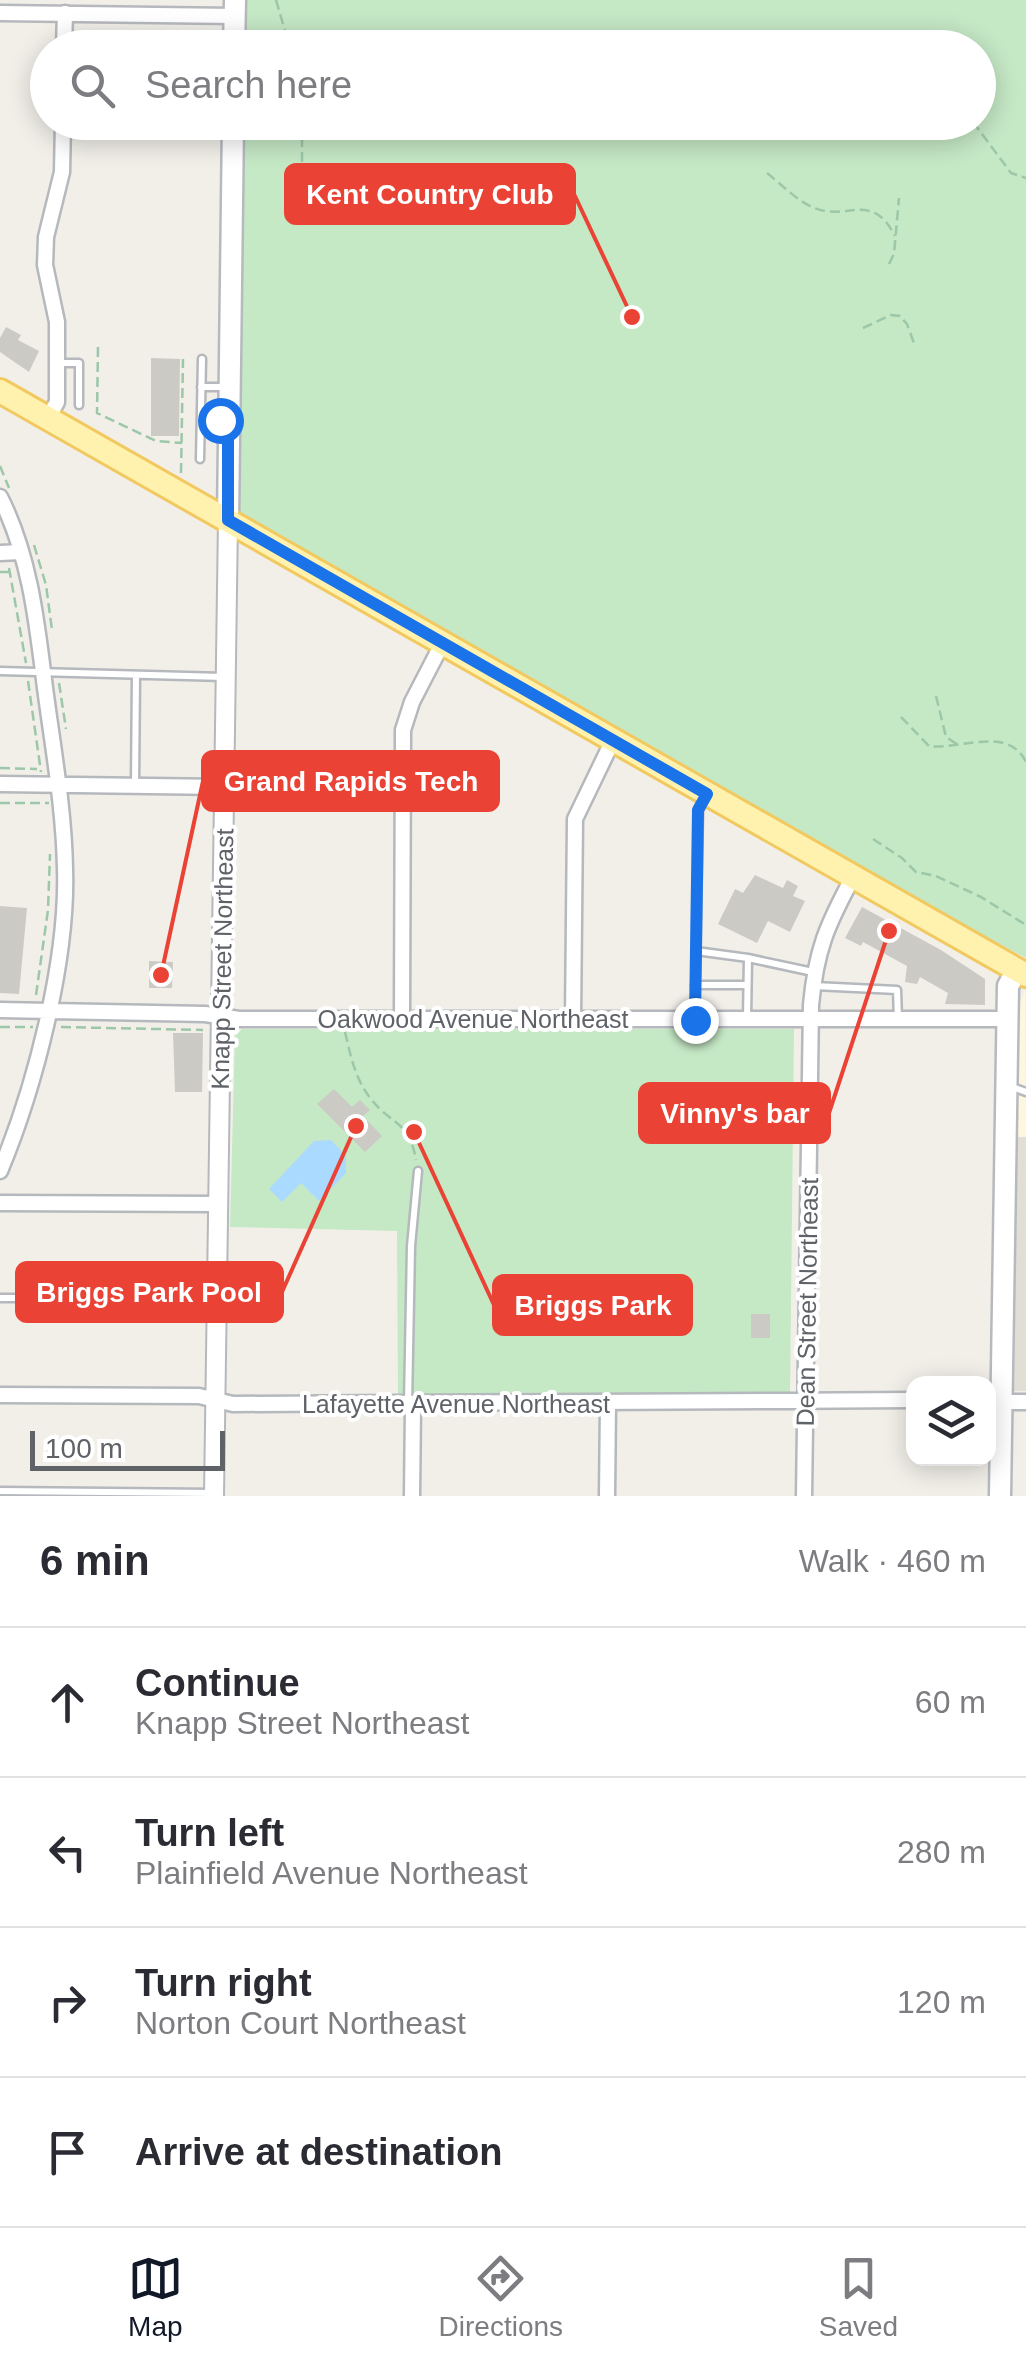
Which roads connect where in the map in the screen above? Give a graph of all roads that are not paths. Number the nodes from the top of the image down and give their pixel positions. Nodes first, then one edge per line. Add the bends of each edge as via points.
1 (235, 8) edge
2 (0, 13) edge
3 (65, 13) junction
4 (65, 30) edge
5 (63, 140) edge
6 (233, 140) edge
7 (202, 359) dead end
8 (58, 363) junction
9 (201, 386) junction
10 (229, 387) junction
11 (0, 390) edge
12 (80, 405) dead end
13 (48, 418) junction
14 (201, 420) junction
15 (228, 420) junction
16 (200, 459) dead end
17 (0, 497) edge
18 (228, 520) junction
19 (9, 553) edge
20 (443, 642) junction
21 (0, 671) edge
22 (43, 673) junction
23 (136, 675) junction
24 (225, 678) junction
25 (613, 740) junction
26 (47, 779) junction
27 (0, 784) edge
28 (135, 786) junction
29 (224, 788) junction
30 (707, 794) junction
31 (853, 877) junction
32 (696, 952) junction
33 (748, 958) junction
34 (1021, 973) edge
35 (813, 979) junction
36 (695, 985) junction
37 (748, 985) junction
38 (0, 1010) edge
39 (48, 1011) junction
40 (222, 1016) junction
41 (402, 1019) junction
42 (574, 1019) junction
43 (746, 1019) junction
44 (811, 1019) junction
45 (898, 1019) junction
46 (1007, 1019) junction
47 (695, 1020) junction
48 (1016, 1088) edge
49 (418, 1171) road end
50 (0, 1172) edge
51 (0, 1203) edge
52 (219, 1204) junction
53 (0, 1298) edge
54 (218, 1298) junction
55 (996, 1387) edge
56 (0, 1395) edge
57 (216, 1400) junction
58 (906, 1400) edge
59 (806, 1402) junction
60 (996, 1402) edge
61 (1026, 1402) edge
62 (608, 1404) junction
63 (410, 1405) junction
64 (996, 1421) edge
65 (0, 1491) edge
66 (214, 1495) edge
67 (412, 1496) edge
68 (607, 1496) edge
69 (804, 1496) edge
70 (1000, 1496) edge

1 - 3 street
2 - 3 street
3 - 4 street
5 - 8 street via 45,265
6 - 10 main road, Knapp Street Northeast
7 - 9 lane
8 - 12 lane via 80,364
8 - 13 street via 57,402
9 - 10 lane
9 - 14 lane
10 - 15 main road, Knapp Street Northeast
11 - 13 main road
13 - 18 main road
14 - 15 lane
14 - 16 lane
15 - 18 main road, Knapp Street Northeast
17 - 19 street
18 - 20 main road
18 - 24 street, Knapp Street Northeast
19 - 22 street via 30,582
20 - 25 main road
20 - 41 street via 403,730
21 - 22 lane
22 - 23 lane
22 - 26 street
23 - 24 lane
23 - 28 lane
24 - 29 street, Knapp Street Northeast
25 - 30 main road
25 - 42 street via 575,819
26 - 27 street
26 - 28 street
26 - 39 street via 66,870
28 - 29 street
29 - 40 street, Knapp Street Northeast
30 - 31 main road
30 - 32 lane via 698,810
31 - 34 main road
31 - 35 street, Dean Street Northeast via 824,932
32 - 33 lane
32 - 36 lane
33 - 35 lane
33 - 37 lane
34 - 46 main road via 1008,986
35 - 44 street, Dean Street Northeast
35 - 45 lane via 897,990
36 - 37 lane
36 - 47 lane
37 - 43 lane
38 - 39 street, Oakwood Avenue Northeast
39 - 40 street, Oakwood Avenue Northeast
39 - 50 street via 35,1029 34,1071
40 - 41 street, Oakwood Avenue Northeast
40 - 52 street, Knapp Street Northeast
41 - 42 street, Oakwood Avenue Northeast
42 - 47 street, Oakwood Avenue Northeast
43 - 44 street, Oakwood Avenue Northeast
43 - 47 street, Oakwood Avenue Northeast
44 - 45 street, Oakwood Avenue Northeast
44 - 59 street, Dean Street Northeast
45 - 46 street, Oakwood Avenue Northeast
46 - 48 main road
48 - 55 main road
49 - 63 lane
51 - 52 street
52 - 54 street, Knapp Street Northeast
53 - 54 lane
54 - 57 street, Knapp Street Northeast
56 - 57 street, Lafayette Avenue Northeast
57 - 63 street, Lafayette Avenue Northeast
57 - 66 street, Knapp Street Northeast
58 - 59 street, Lafayette Avenue Northeast
59 - 62 street, Lafayette Avenue Northeast
59 - 69 street, Dean Street Northeast
60 - 61 street
62 - 63 street, Lafayette Avenue Northeast
62 - 68 street
63 - 67 street
64 - 70 main road
65 - 66 lane

